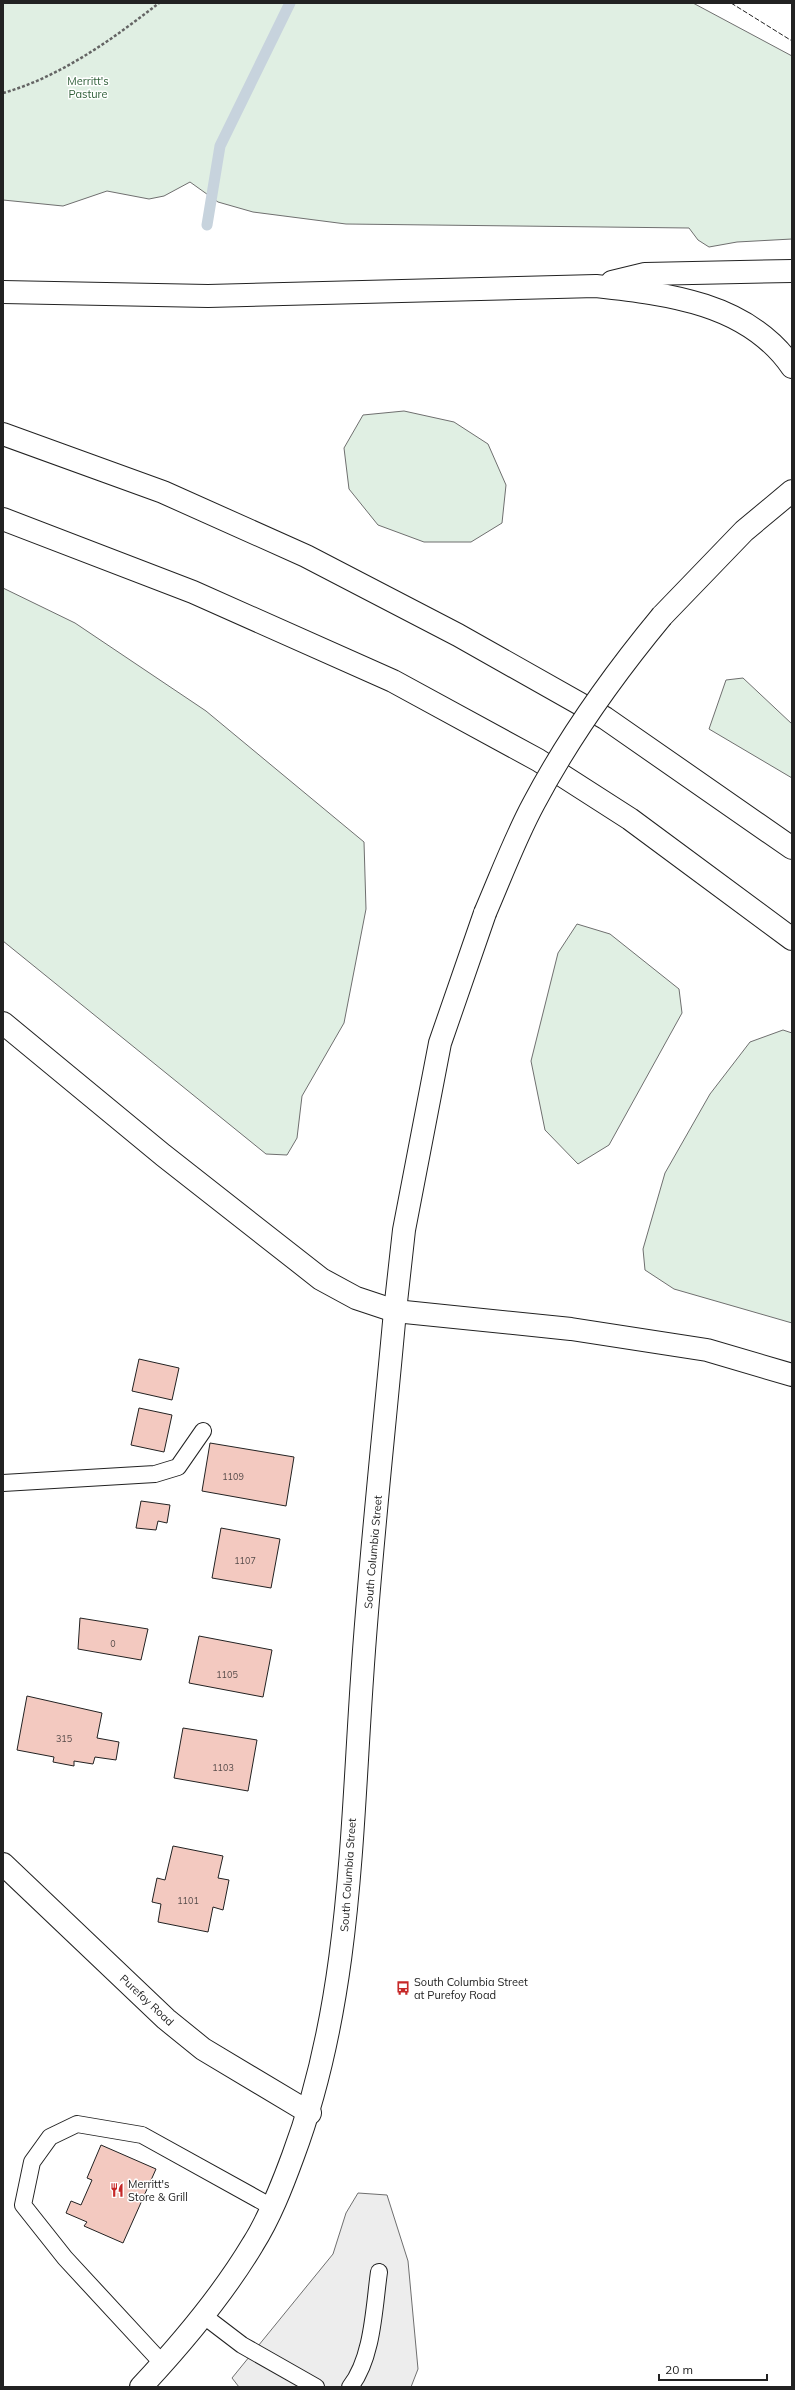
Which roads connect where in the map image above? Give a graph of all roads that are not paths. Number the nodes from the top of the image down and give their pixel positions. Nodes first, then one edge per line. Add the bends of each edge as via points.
1 (792, 271) edge
2 (596, 286) junction
3 (3, 292) edge
4 (792, 367) edge
5 (3, 434) edge
6 (792, 491) edge
7 (3, 519) edge
8 (792, 848) edge
9 (792, 940) edge
10 (3, 1023) edge
11 (395, 1311) junction
12 (792, 1375) edge
13 (203, 1431) dead end
14 (3, 1483) edge
15 (3, 1864) edge
16 (310, 2113) junction
17 (272, 2207) junction
18 (379, 2272) dead end
19 (204, 2316) junction
20 (162, 2364) junction
21 (141, 2387) edge
22 (316, 2387) edge
23 (350, 2387) edge

1 - 2 main road via 645,274
2 - 3 main road via 208,296
2 - 4 main road via 694,300 732,315 769,342
5 - 8 main road via 163,492 306,556 458,635 605,718
6 - 11 main road, South Columbia Street, bridge via 744,531 662,616 614,674 534,802 485,913 440,1043 404,1230
7 - 9 main road via 193,592 393,681 538,760 630,818
10 - 11 main road via 163,1155 321,1279 356,1298
11 - 12 main road via 571,1329 707,1350
11 - 16 main road, South Columbia Street via 362,1674 348,1896 327,2037
13 - 14 lane via 178,1466 155,1474
15 - 16 main road, Purefoy Road via 166,2019 203,2049
16 - 17 main road, South Columbia Street
17 - 19 main road, South Columbia Street via 255,2242
17 - 20 lane via 142,2135 77,2124 50,2137 32,2162 23,2205 65,2258
18 - 23 lane via 370,2339 357,2378
19 - 20 main road, South Columbia Street
19 - 22 lane via 242,2345
20 - 21 main road, South Columbia Street

